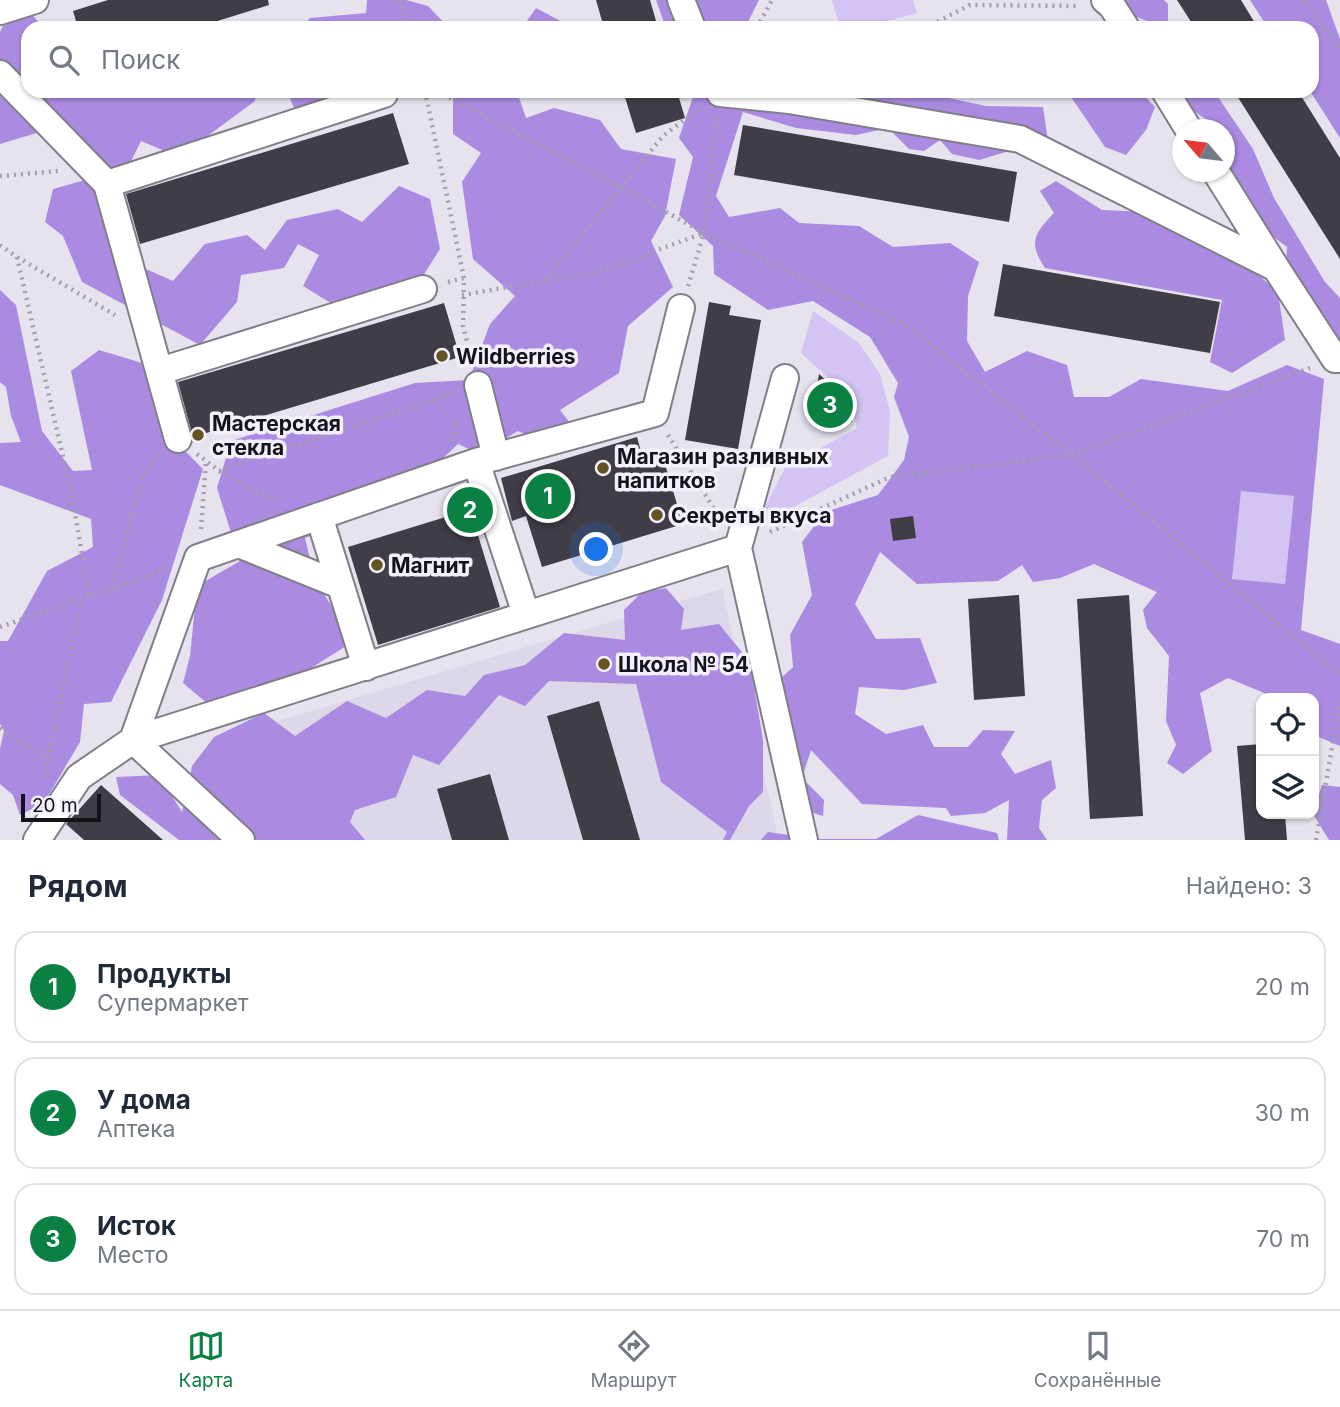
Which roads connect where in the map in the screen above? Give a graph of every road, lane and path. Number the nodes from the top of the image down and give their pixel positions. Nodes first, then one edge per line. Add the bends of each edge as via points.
1 (35, 0) edge
2 (400, 0) edge
3 (681, 0) edge
4 (772, 0) edge
5 (1304, 0) edge
6 (0, 11) edge
7 (1115, 11) edge
8 (406, 21) edge
9 (689, 21) edge
10 (761, 21) edge
11 (939, 21) edge
12 (1340, 50) edge
13 (0, 74) edge
14 (21, 96) edge
15 (23, 98) edge
16 (367, 98) edge
17 (426, 98) edge
18 (450, 98) edge
19 (712, 98) edge
20 (719, 98) edge
21 (772, 98) edge
22 (1169, 98) edge
23 (1182, 119) edge
24 (0, 176) edge
25 (99, 176) junction
26 (1222, 182) edge
27 (621, 187) junction
28 (704, 233) junction
29 (0, 245) edge
30 (17, 257) junction
31 (1276, 268) junction
32 (545, 281) junction
33 (424, 289) dead end
34 (462, 295) junction
35 (685, 297) joint
36 (149, 335) junction
37 (1337, 359) edge
38 (160, 371) junction
39 (785, 378) dead end
40 (478, 385) junction
41 (655, 413) junction
42 (178, 439) junction
43 (1072, 455) junction
44 (486, 460) junction
45 (206, 461) junction
46 (219, 471) junction
47 (433, 477) junction
48 (319, 516) junction
49 (241, 545) junction
50 (738, 548) junction
51 (198, 558) junction
52 (340, 585) junction
53 (113, 588) junction
54 (89, 595) junction
55 (82, 599) junction
56 (526, 614) junction
57 (0, 627) edge
58 (366, 667) junction
59 (1340, 674) edge
60 (1340, 701) edge
61 (0, 727) edge
62 (133, 740) junction
63 (47, 759) junction
64 (43, 786) dead end
65 (37, 840) edge
66 (241, 840) edge
67 (804, 840) edge
68 (1316, 840) edge

1 - 6 lane
2 - 8 path
3 - 9 lane
4 - 10 path
5 - 12 path
7 - 11 path via 970,5
13 - 14 lane
15 - 25 lane
16 - 25 lane
17 - 34 path via 464,278
18 - 27 path
19 - 27 path via 663,136
20 - 28 path
21 - 31 lane via 1020,139
22 - 23 lane
24 - 25 path
25 - 36 lane
26 - 31 lane
27 - 28 path
27 - 32 path
28 - 32 path via 597,272
28 - 35 path
28 - 43 path via 904,324
29 - 30 path
30 - 36 path
30 - 54 path via 69,483
31 - 37 lane
32 - 34 path
33 - 38 lane
34 - 40 path via 463,326
35 - 41 lane
36 - 38 lane
37 - 43 path
38 - 42 lane
39 - 50 lane
40 - 44 lane
40 - 46 path
40 - 47 path via 456,422 455,438
41 - 44 lane
41 - 50 path
42 - 45 path
42 - 53 path via 161,450 142,479
43 - 50 path via 890,477
43 - 59 path
44 - 47 lane
44 - 56 lane
45 - 46 path
45 - 51 path
46 - 48 path via 256,492
47 - 48 lane
48 - 49 lane
48 - 52 lane
49 - 51 lane
49 - 52 lane
50 - 56 lane
50 - 67 lane
51 - 53 path
51 - 62 lane
52 - 58 lane
53 - 54 path
54 - 55 path
55 - 57 path
55 - 63 path
56 - 58 lane
58 - 62 lane
60 - 68 path
61 - 63 path
62 - 65 lane via 79,777
62 - 66 lane
63 - 64 path

